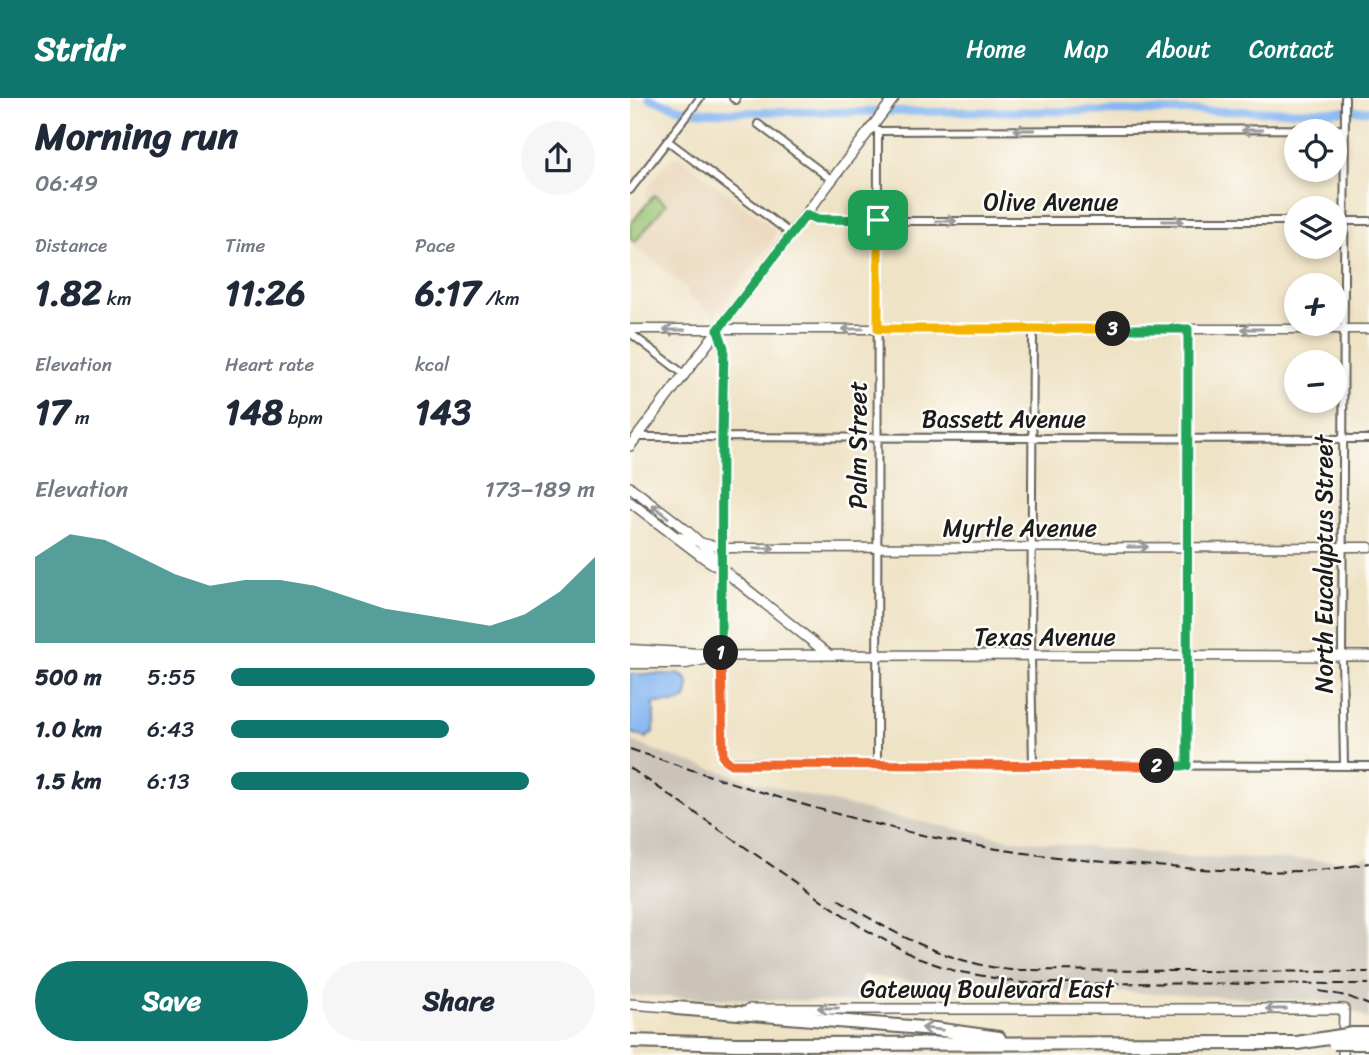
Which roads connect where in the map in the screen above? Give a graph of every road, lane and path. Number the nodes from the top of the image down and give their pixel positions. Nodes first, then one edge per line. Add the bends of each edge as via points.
1 (894, 98) edge
2 (699, 99) edge
3 (1345, 99) edge
4 (1345, 119) edge
5 (758, 124) dead end
6 (876, 126) junction
7 (1284, 129) edge
8 (668, 141) junction
9 (832, 180) junction
10 (633, 181) edge
11 (630, 190) edge
12 (806, 215) junction
13 (878, 220) junction
14 (1284, 220) edge
15 (1347, 221) edge
16 (1369, 221) edge
17 (791, 234) junction
18 (878, 329) junction
19 (1033, 329) junction
20 (1188, 329) junction
21 (718, 330) junction
22 (1284, 330) edge
23 (1347, 330) edge
24 (1369, 330) edge
25 (630, 331) edge
26 (1344, 336) edge
27 (685, 375) junction
28 (639, 437) junction
29 (722, 438) junction
30 (877, 438) junction
31 (1032, 438) junction
32 (1188, 438) junction
33 (1343, 438) junction
34 (1369, 439) edge
35 (630, 446) edge
36 (630, 454) edge
37 (630, 487) edge
38 (630, 502) edge
39 (673, 535) junction
40 (700, 544) junction
41 (877, 547) junction
42 (1032, 547) junction
43 (1188, 547) junction
44 (1343, 547) junction
45 (1369, 547) edge
46 (723, 548) junction
47 (723, 570) junction
48 (630, 649) edge
49 (829, 655) junction
50 (722, 656) junction
51 (877, 656) junction
52 (1031, 656) junction
53 (1187, 656) junction
54 (1342, 656) junction
55 (1369, 656) edge
56 (630, 657) edge
57 (630, 664) edge
58 (877, 765) junction
59 (1032, 765) junction
60 (1187, 766) junction
61 (1344, 766) junction
62 (1369, 766) edge
63 (630, 1004) edge
64 (676, 1008) junction
65 (1369, 1034) edge
66 (630, 1041) edge
67 (1297, 1043) junction
68 (1369, 1043) edge
69 (1048, 1045) junction
70 (1343, 1055) edge

1 - 6 main road
2 - 8 street
3 - 4 street, North Eucalyptus Street
5 - 9 street
7 -> 6 street
6 - 9 main road
6 - 13 street, Palm Street
8 - 10 street
8 - 17 street
9 - 12 main road
10 - 11 street
12 - 13 street, Olive Avenue
12 - 17 main road
13 -> 14 street, Olive Avenue
13 - 18 street, Palm Street
15 - 16 street
17 - 21 main road
18 - 19 street
18 -> 21 street
18 - 30 street, Palm Street
19 - 20 street
19 - 31 street
22 -> 20 street
20 - 32 street
21 -> 25 street
21 - 27 main road
21 - 29 street via 724,348
23 - 24 street
25 - 27 street
26 - 33 street, North Eucalyptus Street
27 - 28 main road
28 - 29 street, Bassett Avenue
28 - 35 main road
28 - 36 main road
29 - 30 street, Bassett Avenue
29 - 46 street
30 - 31 street, Bassett Avenue
30 - 41 street, Palm Street
31 - 32 street, Bassett Avenue
31 - 42 street
32 - 33 street, Bassett Avenue
32 - 43 street
33 - 34 street, Bassett Avenue
33 - 44 street, North Eucalyptus Street
40 -> 37 main road
38 - 39 main road
39 - 40 street, Myrtle Avenue
39 - 47 main road
40 - 46 street, Myrtle Avenue
40 - 47 main road
41 - 42 street, Myrtle Avenue
46 -> 41 street, Myrtle Avenue
41 - 51 street, Palm Street
42 -> 43 street, Myrtle Avenue
42 - 52 street
43 - 44 street, Myrtle Avenue
43 - 53 street
44 - 45 street, Myrtle Avenue
44 - 54 street, North Eucalyptus Street
46 - 47 street
47 - 49 main road
47 - 50 street
48 - 50 street, Texas Avenue
49 - 50 main road, Texas Avenue
49 - 51 main road, Texas Avenue
50 - 56 main road
50 - 57 street, Texas Avenue via 686,664
50 - 58 street via 723,757 727,762
51 - 52 main road, Texas Avenue
51 - 58 street, Palm Street
52 - 53 main road, Texas Avenue
52 - 59 street
53 - 54 main road, Texas Avenue
53 - 60 street
54 - 55 main road, Texas Avenue
54 - 61 street, North Eucalyptus Street
58 - 59 street
59 - 60 street
60 - 61 street
61 - 62 street
63 - 64 main road, Gateway Boulevard East
69 -> 64 highway via 935,1029
70 -> 64 main road, Gateway Boulevard East via 1345,1009
65 - 67 highway, bridge
66 - 69 highway
67 - 68 highway, bridge
67 - 69 highway

